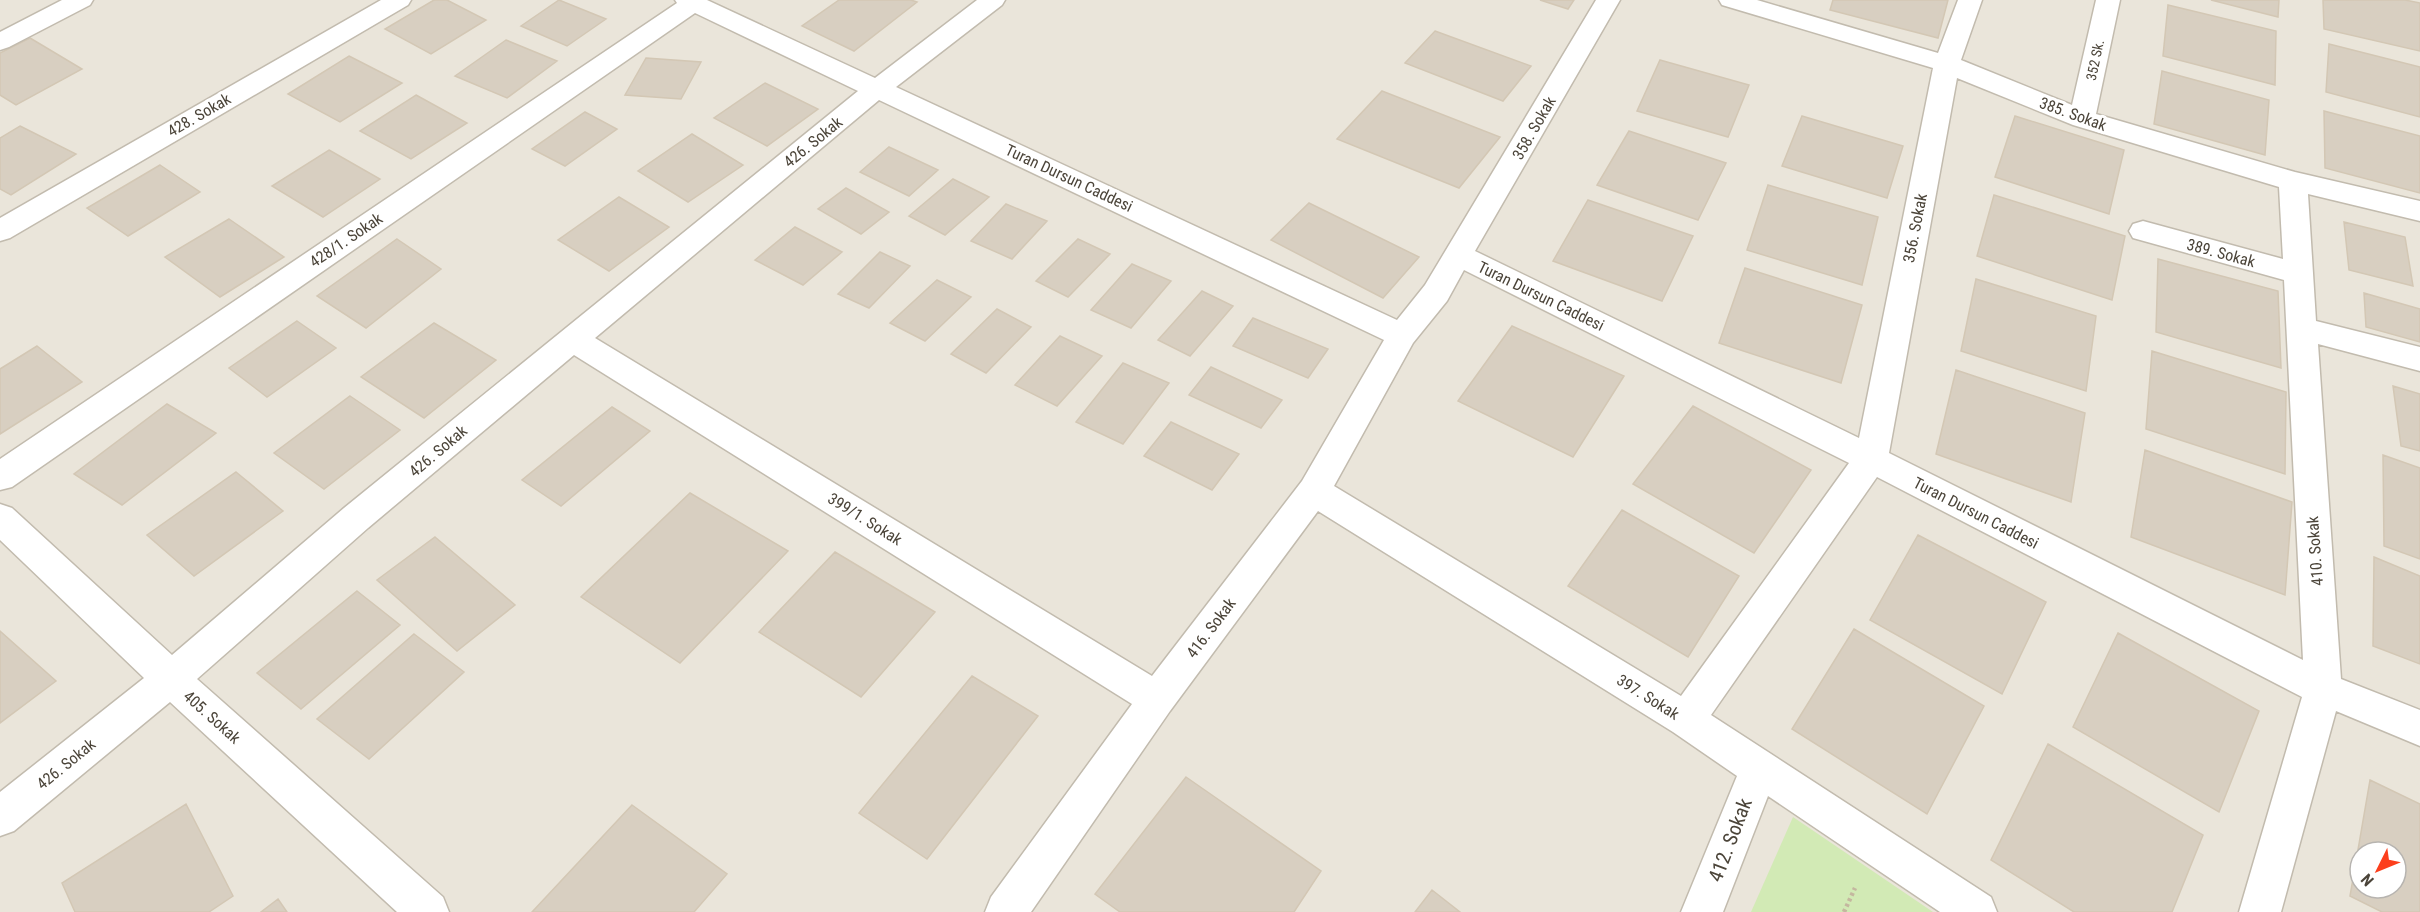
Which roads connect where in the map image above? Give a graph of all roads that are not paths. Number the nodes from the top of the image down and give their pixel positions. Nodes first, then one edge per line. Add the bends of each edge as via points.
1 (81, 0) edge
2 (399, 0) edge
3 (993, 0) edge
4 (1608, 0) edge
5 (1731, 0) edge
6 (1970, 0) edge
7 (2108, 0) edge
8 (690, 1) edge
9 (0, 42) edge
10 (1947, 64) junction
11 (878, 88) junction
12 (2082, 119) junction
13 (2293, 181) junction
14 (2420, 211) edge
15 (0, 231) edge
16 (2144, 231) dead end
17 (1459, 255) junction
18 (2299, 274) junction
19 (2300, 328) junction
20 (1402, 335) junction
21 (573, 339) junction
22 (2420, 360) edge
23 (1871, 459) junction
24 (0, 477) edge
25 (1314, 491) junction
26 (0, 518) edge
27 (171, 679) junction
28 (2323, 689) junction
29 (1157, 699) junction
30 (1686, 720) junction
31 (2420, 728) edge
32 (1759, 769) junction
33 (0, 817) edge
34 (428, 912) edge
35 (1006, 912) edge
36 (1702, 912) edge
37 (1976, 912) edge
38 (2260, 912) edge

1 - 9 street
2 - 15 street, 428. Sokak
3 - 11 street, 426. Sokak
4 - 17 street, 358. Sokak
5 - 10 street, 385. Sokak
6 - 10 street, 356. Sokak
7 - 12 street, 352 Sk.
8 - 11 street, Turan Dursun Caddesi
8 - 24 street, 428/1. Sokak
10 - 12 street, 385. Sokak
10 - 23 street, 356. Sokak
11 - 20 street, Turan Dursun Caddesi
11 - 21 street, 426. Sokak
12 - 13 street, 385. Sokak
13 - 14 street, 385. Sokak
13 - 18 street, 410. Sokak
16 - 18 street, 389. Sokak
17 - 20 street, Turan Dursun Caddesi via 1436,294
17 - 23 street, Turan Dursun Caddesi
18 - 19 street, 410. Sokak
19 - 22 street
19 - 28 street, 410. Sokak
20 - 25 street, 416. Sokak
21 - 27 street, 426. Sokak via 356,518
21 - 29 street, 399/1. Sokak
23 - 28 street, Turan Dursun Caddesi
23 - 30 street
25 - 29 street, 416. Sokak
25 - 30 street, 397. Sokak
26 - 27 street, 405. Sokak
27 - 33 street, 426. Sokak
27 - 34 street, 405. Sokak
28 - 31 street, Turan Dursun Caddesi
28 - 38 street, 410. Sokak
29 - 35 street, 416. Sokak
30 - 32 street, 397. Sokak
32 - 36 street, 412. Sokak
32 - 37 street, 397. Sokak

